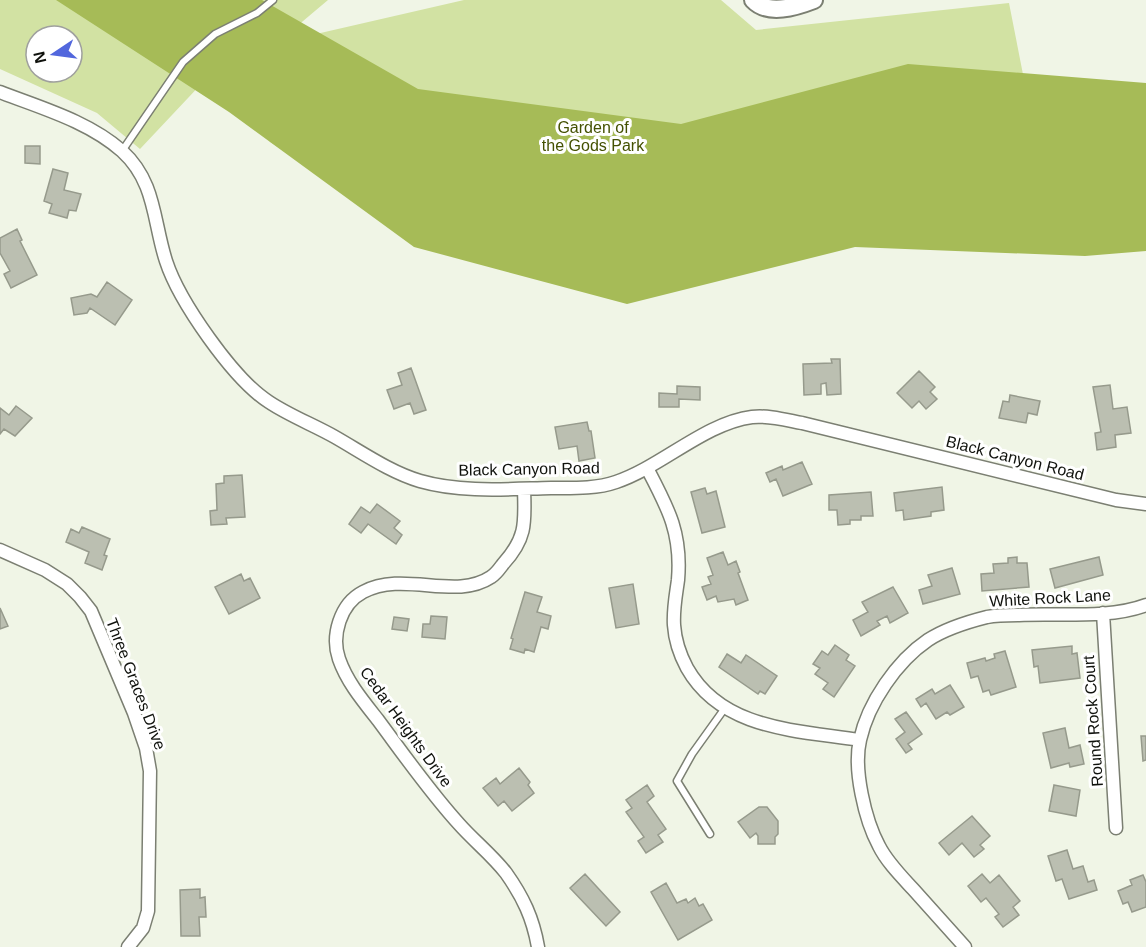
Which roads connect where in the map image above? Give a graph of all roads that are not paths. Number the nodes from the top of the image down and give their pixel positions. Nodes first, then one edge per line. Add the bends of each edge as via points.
1 (273, 0) edge
2 (753, 0) edge
3 (814, 0) edge
4 (0, 92) edge
5 (122, 151) junction
6 (647, 468) junction
7 (524, 489) junction
8 (1146, 504) edge
9 (0, 550) edge
10 (1146, 605) edge
11 (1103, 613) junction
12 (725, 708) junction
13 (860, 740) junction
14 (1116, 828) dead end
15 (710, 834) dead end
16 (128, 947) edge
17 (538, 947) edge
18 (965, 947) edge

1 - 5 lane via 257,13 215,34 183,62
2 - 3 street via 759,6 781,9
4 - 5 street, Black Canyon Road via 84,125
5 - 7 street, Black Canyon Road via 140,172 153,201 167,263 186,301 224,359 245,383 268,402 395,472 451,488
6 - 7 street, Black Canyon Road via 614,483
6 - 8 street, Black Canyon Road via 723,425 752,417 774,418
6 - 12 street via 675,524 676,642 696,684
7 - 17 street, Cedar Heights Drive via 525,526 517,550 491,577 453,587 402,582 379,585 346,606 337,629 338,658 352,686 434,795 504,871 525,901
9 - 16 street, Three Graces Drive via 67,584 91,611 146,748 150,771 148,911 142,928
10 - 11 street, White Rock Lane
11 - 13 street, White Rock Lane via 990,616 929,639 905,658 886,682
11 - 14 street, Round Rock Court
12 - 13 street via 761,724
12 - 15 lane via 677,781
13 - 18 street, White Rock Lane via 860,783 879,848

